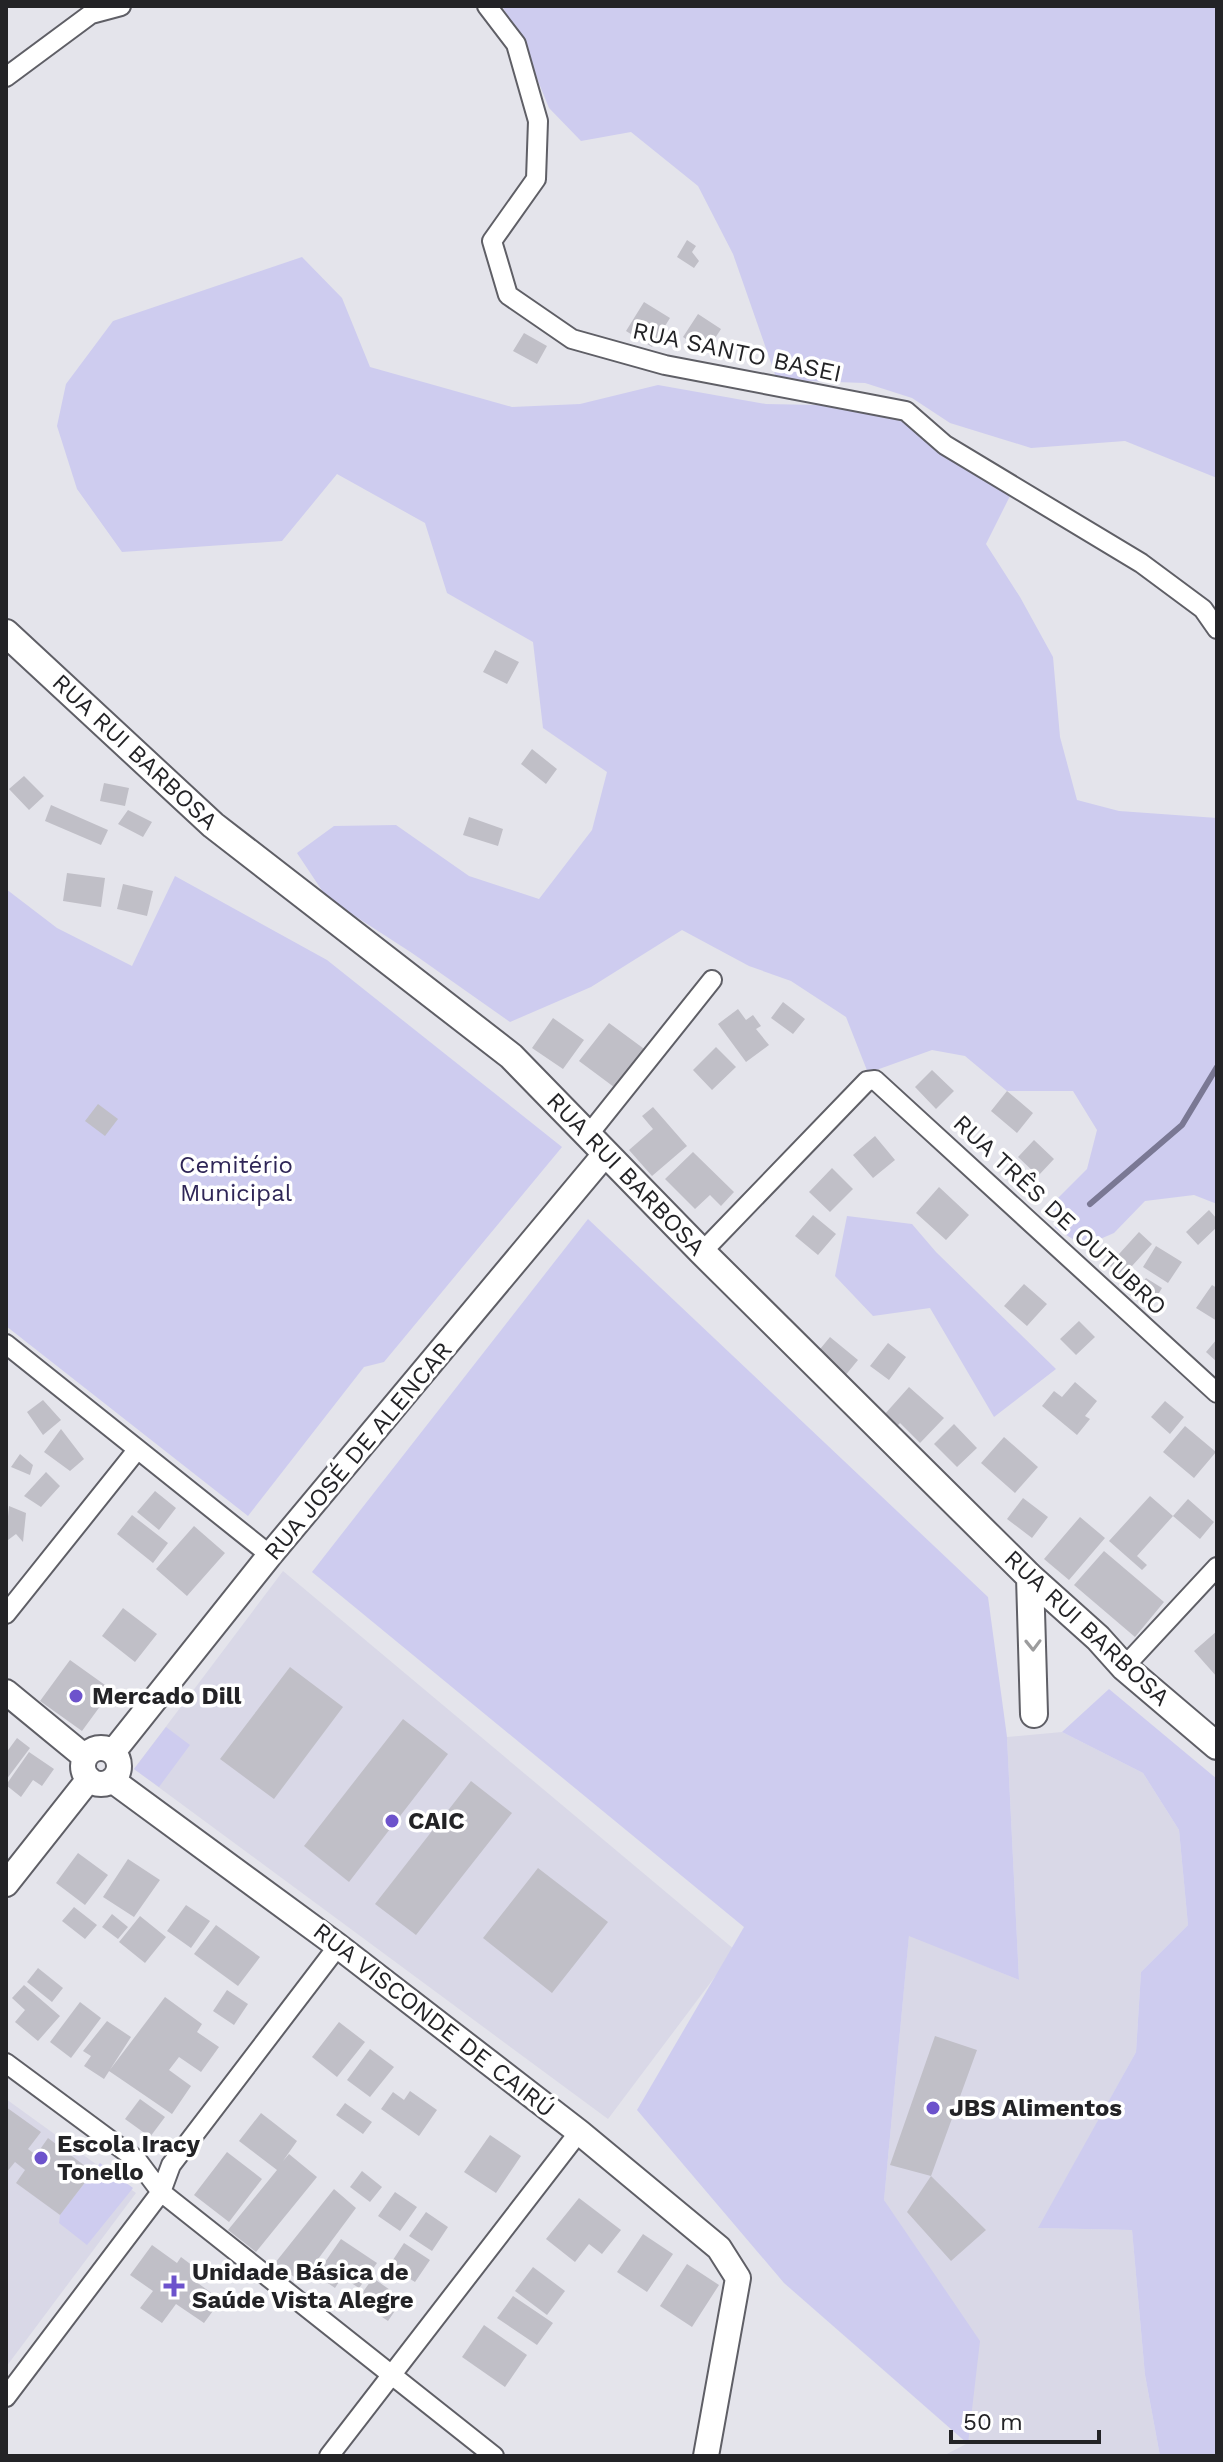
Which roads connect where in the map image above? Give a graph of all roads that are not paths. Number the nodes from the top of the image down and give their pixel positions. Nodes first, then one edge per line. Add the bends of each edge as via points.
1 (121, 6) edge
2 (487, 6) edge
3 (6, 77) edge
4 (1217, 629) edge
5 (6, 633) edge
6 (712, 980) dead end
7 (598, 1144) junction
8 (702, 1252) junction
9 (6, 1344) edge
10 (1217, 1393) edge
11 (137, 1450) junction
12 (270, 1555) junction
13 (1217, 1567) edge
14 (1030, 1577) junction
15 (6, 1614) edge
16 (1124, 1667) junction
17 (6, 1692) edge
18 (1034, 1714) dead end
19 (1217, 1746) edge
20 (96, 1772) junction
21 (6, 1884) edge
22 (338, 1946) junction
23 (6, 2063) edge
24 (579, 2132) junction
25 (161, 2192) junction
26 (394, 2375) junction
27 (6, 2397) edge
28 (329, 2456) edge
29 (494, 2456) edge
30 (706, 2456) edge

1 - 3 street via 91,14
2 - 4 street, RUA SANTO BASEI via 516,44 538,121 536,179 492,241 508,295 572,339 708,375 906,411 945,445 1141,563 1203,609
5 - 7 main road, RUA RUI BARBOSA via 213,825 511,1056
6 - 7 street, RUA JOSÉ DE ALENCAR
7 - 8 main road, RUA RUI BARBOSA
7 - 12 street, RUA JOSÉ DE ALENCAR
8 - 10 street, RUA TRÊS DE OUTUBRO via 867,1081 882,1083
8 - 14 main road, RUA RUI BARBOSA
9 - 11 street
11 - 12 street
11 - 15 street
12 - 20 street, RUA JOSÉ DE ALENCAR via 113,1752 98,1748
13 - 16 street
14 - 16 main road, RUA RUI BARBOSA
14 -> 18 main road
16 - 19 main road, RUA RUI BARBOSA
17 - 20 street, RUA VISCONDE DE CAIRÚ
20 - 21 street
20 - 22 street, RUA VISCONDE DE CAIRÚ
22 - 24 street, RUA VISCONDE DE CAIRÚ
22 - 25 street via 171,2165
23 - 25 street via 137,2160
24 - 26 street
24 - 30 street, RUA VISCONDE DE CAIRÚ via 719,2248 738,2278
25 - 26 street
25 - 27 street
26 - 28 street
26 - 29 street

